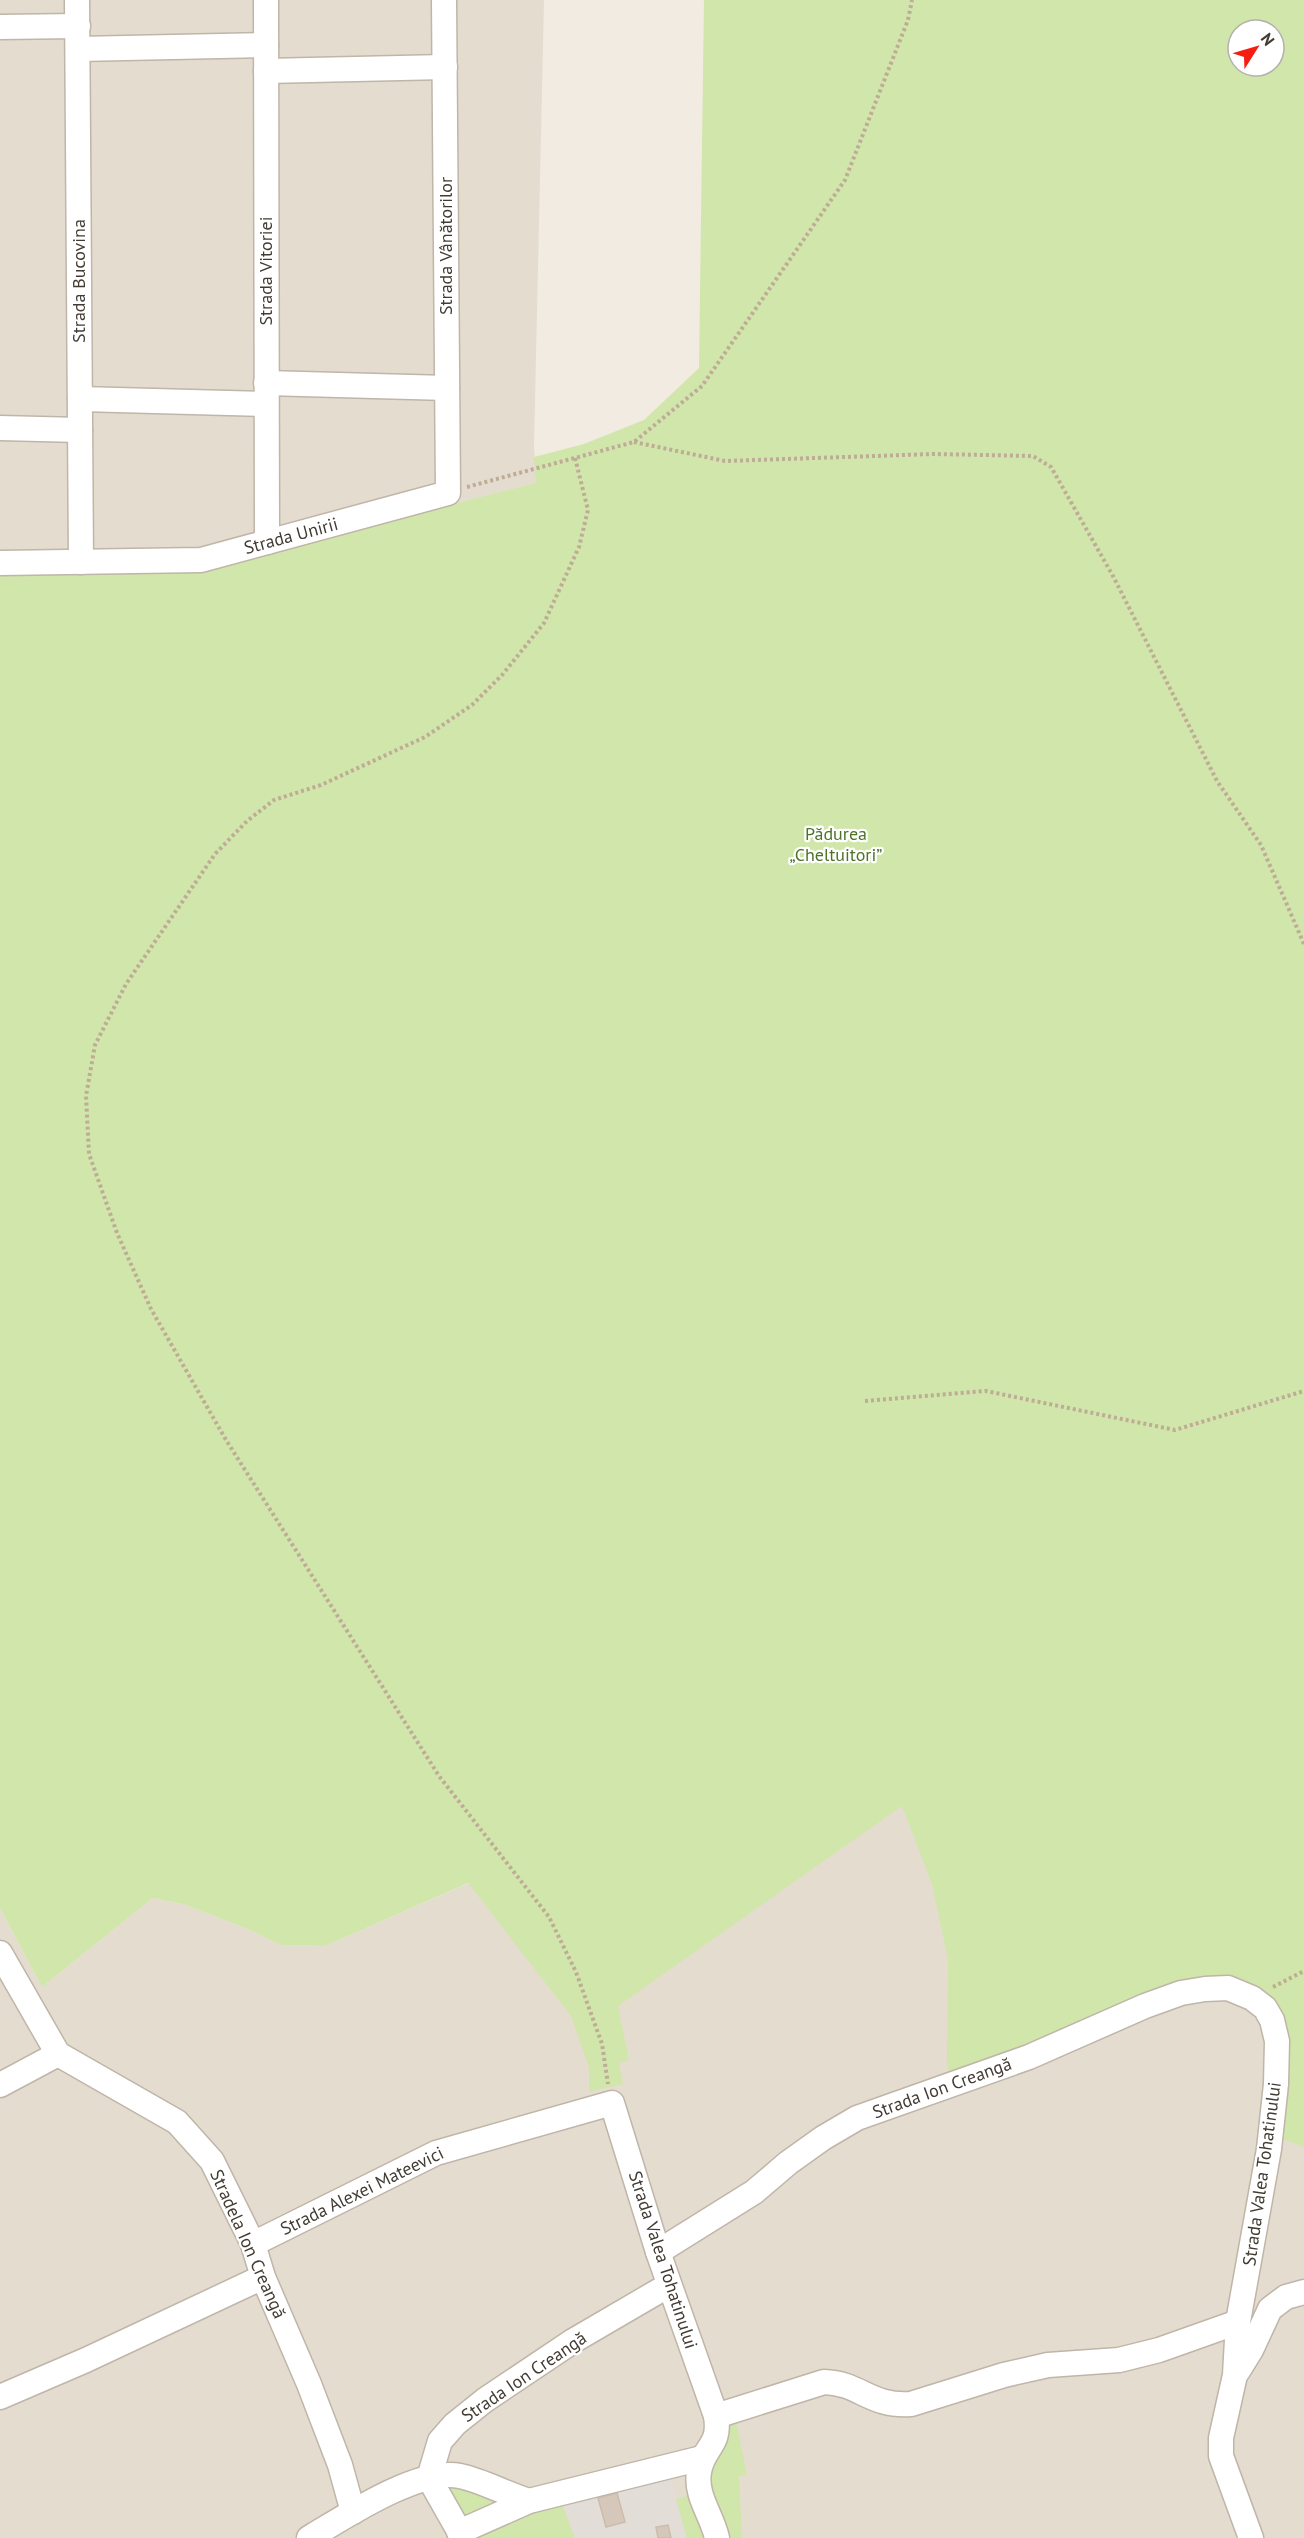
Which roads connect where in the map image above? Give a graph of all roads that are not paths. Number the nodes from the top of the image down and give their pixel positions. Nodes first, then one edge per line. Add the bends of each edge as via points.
1 (77, 0) edge
2 (266, 0) edge
3 (444, 0) edge
4 (0, 27) edge
5 (78, 37) junction
6 (266, 45) junction
7 (445, 67) junction
8 (266, 71) junction
9 (447, 388) junction
10 (266, 394) junction
11 (80, 399) junction
12 (0, 428) edge
13 (80, 430) junction
14 (448, 493) joint
15 (267, 542) junction
16 (81, 562) junction
17 (0, 563) edge
18 (0, 1953) edge
19 (1252, 1998) joint
20 (58, 2054) junction
21 (0, 2085) edge
22 (612, 2103) joint
23 (253, 2244) junction
24 (658, 2252) junction
25 (263, 2277) junction
26 (669, 2285) junction
27 (1304, 2292) edge
28 (1238, 2322) junction
29 (1235, 2375) junction
30 (0, 2397) edge
31 (716, 2416) junction
32 (702, 2458) junction
33 (429, 2478) junction
34 (529, 2501) junction
35 (353, 2512) junction
36 (461, 2535) edge
37 (309, 2538) edge
38 (717, 2538) edge
39 (1251, 2538) edge

1 - 5 street, Strada Bucovina
2 - 6 street, Strada Vitoriei
3 - 7 street, Strada Vânătorilor
4 - 5 street
5 - 6 street
5 - 11 street, Strada Bucovina
6 - 8 street, Strada Vitoriei
7 - 8 street
7 - 9 street, Strada Vânătorilor
8 - 10 street, Strada Vitoriei
9 - 10 street
9 - 14 street, Strada Vânătorilor
10 - 11 street
10 - 15 street, Strada Vitoriei
11 - 13 street, Strada Bucovina
12 - 13 street
13 - 16 street, Strada Bucovina
14 - 15 street, Strada Unirii
15 - 16 street, Strada Unirii via 201,560
16 - 17 street, Strada Unirii
18 - 20 street
19 - 24 street, Strada Ion Creangă via 1228,1988 1181,1993 1029,2057 858,2118 806,2150 754,2192
19 - 28 street, Strada Valea Tohatinului via 1272,2020 1277,2041 1276,2084 1269,2149
20 - 21 street
20 - 23 street, Stradela Ion Creangă via 177,2122 212,2161
22 - 23 street, Strada Alexei Mateevici via 436,2153
22 - 24 street, Strada Valea Tohatinului
23 - 25 street, Stradela Ion Creangă
24 - 26 street, Strada Valea Tohatinului
25 - 30 street
25 - 35 street, Stradela Ion Creangă via 317,2404
26 - 31 street, Strada Valea Tohatinului
26 - 33 street, Strada Ion Creangă via 573,2341 462,2418 440,2441
27 - 29 street via 1286,2296 1270,2309
28 - 29 street, Strada Valea Tohatinului
28 - 31 street via 1159,2350 1119,2360 1048,2364 911,2404 880,2403 853,2388 824,2382
29 - 39 street, Strada Valea Tohatinului via 1221,2438 1221,2456
31 - 32 street, Strada Valea Tohatinului via 718,2431 713,2446
32 - 34 street
32 - 38 street, Strada Valea Tohatinului via 699,2494
33 - 34 street via 458,2475
33 - 35 street via 401,2487
33 - 36 street
34 - 36 street
35 - 37 street

